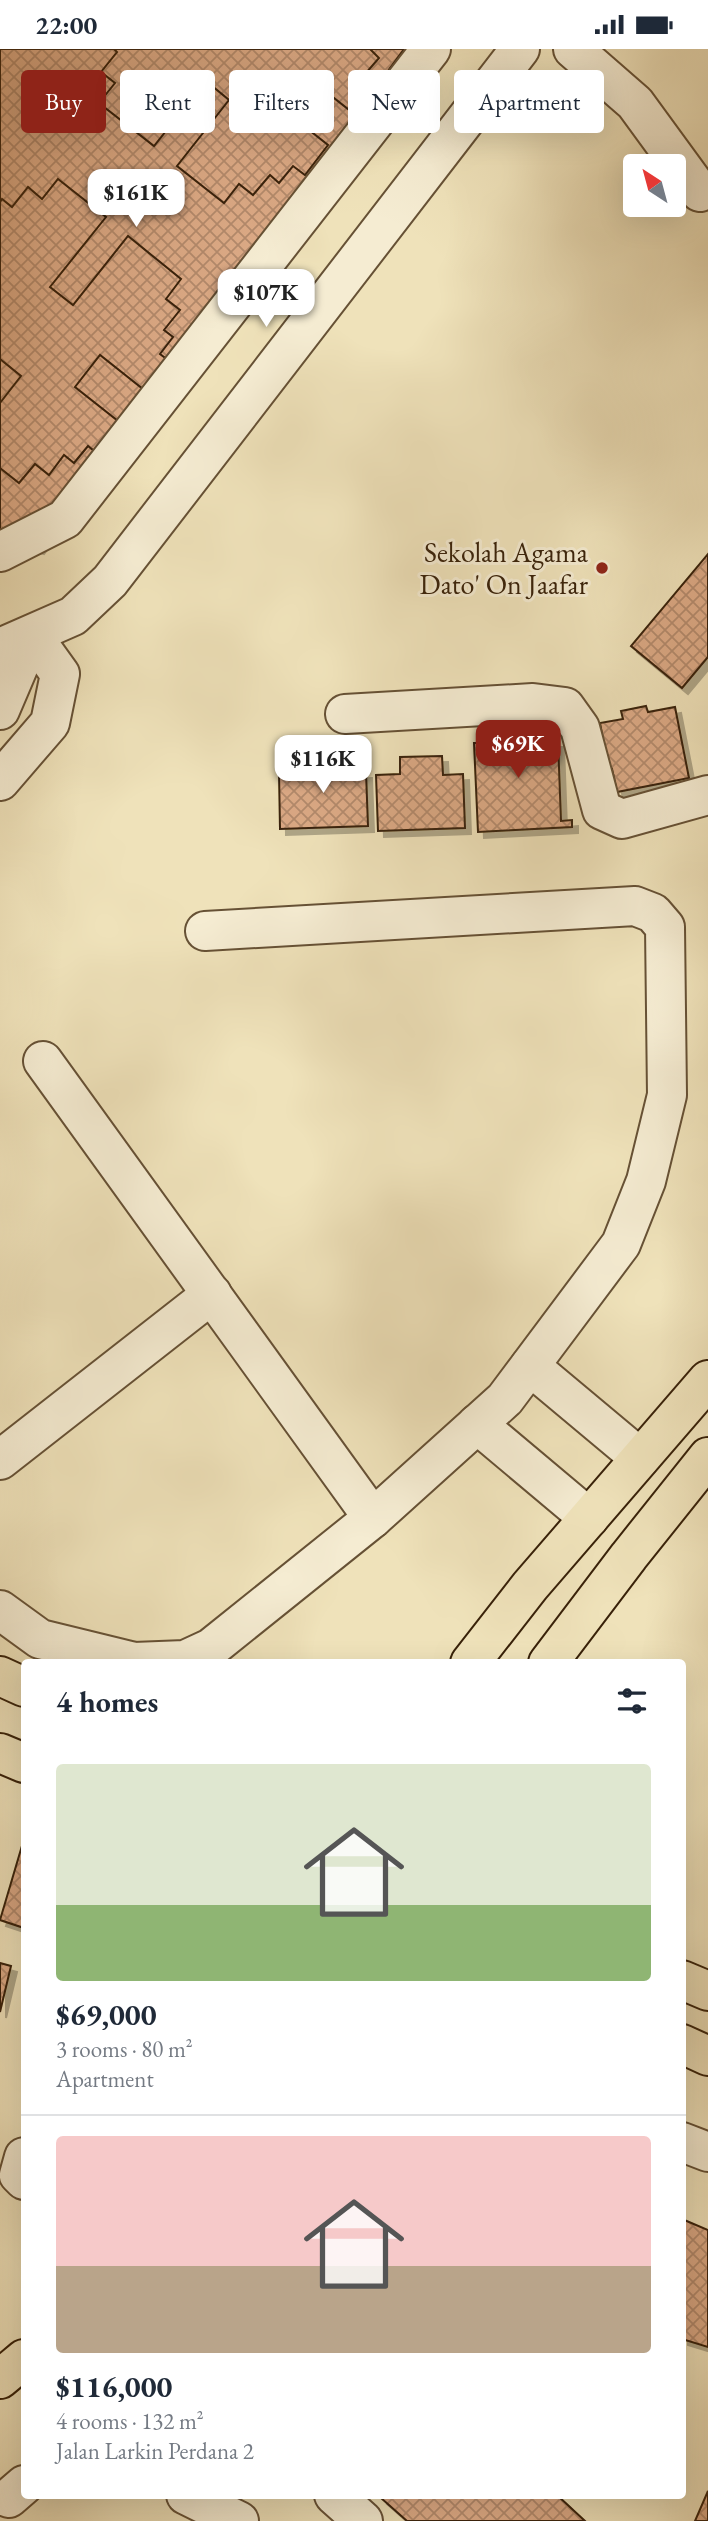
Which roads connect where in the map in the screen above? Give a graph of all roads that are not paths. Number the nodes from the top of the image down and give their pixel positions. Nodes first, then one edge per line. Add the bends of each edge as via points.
1 (431, 49) edge
2 (520, 49) edge
3 (573, 49) edge
4 (700, 191) dead end
5 (0, 552) edge
6 (11, 636) edge
7 (0, 710) edge
8 (345, 714) dead end
9 (0, 781) edge
10 (708, 795) edge
11 (205, 931) dead end
12 (43, 1061) dead end
13 (212, 1294) junction
14 (530, 1366) junction
15 (708, 1380) edge
16 (477, 1424) junction
17 (708, 1457) edge
18 (640, 1458) junction
19 (0, 1460) edge
20 (373, 1518) junction
21 (589, 1518) junction
22 (0, 1610) edge
23 (122, 1659) edge
24 (188, 1659) edge
25 (473, 1659) edge
26 (551, 1659) edge
27 (0, 1676) edge
28 (21, 1686) edge
29 (686, 1982) edge
30 (708, 1991) edge
31 (686, 2046) edge
32 (708, 2056) edge
33 (686, 2144) edge
34 (708, 2152) edge
35 (21, 2362) edge
36 (0, 2379) edge
37 (181, 2499) edge
38 (194, 2499) edge
39 (338, 2499) edge
40 (186, 2521) edge
41 (239, 2521) edge
42 (363, 2521) edge

1 - 5 street via 65,519
2 - 6 street via 110,580 73,617
3 - 4 street via 635,103
6 - 7 street
6 - 9 street via 60,674 50,723
8 - 10 street via 533,703 565,707 580,728 602,810 622,819
11 - 14 street via 635,906 653,913 665,927 667,1095 646,1181 621,1244
12 - 13 street
13 - 19 street
13 - 20 street
14 - 16 street via 505,1399
14 - 18 street
15 - 18 main road
16 - 20 street
16 - 21 street
17 - 26 main road
18 - 21 main road
20 - 24 street via 211,1648
21 - 25 main road
22 - 23 street via 40,1639
27 - 28 main road
29 - 30 main road
31 - 32 main road
33 - 34 street
35 - 36 main road
37 - 40 street
38 - 41 street
39 - 42 street

